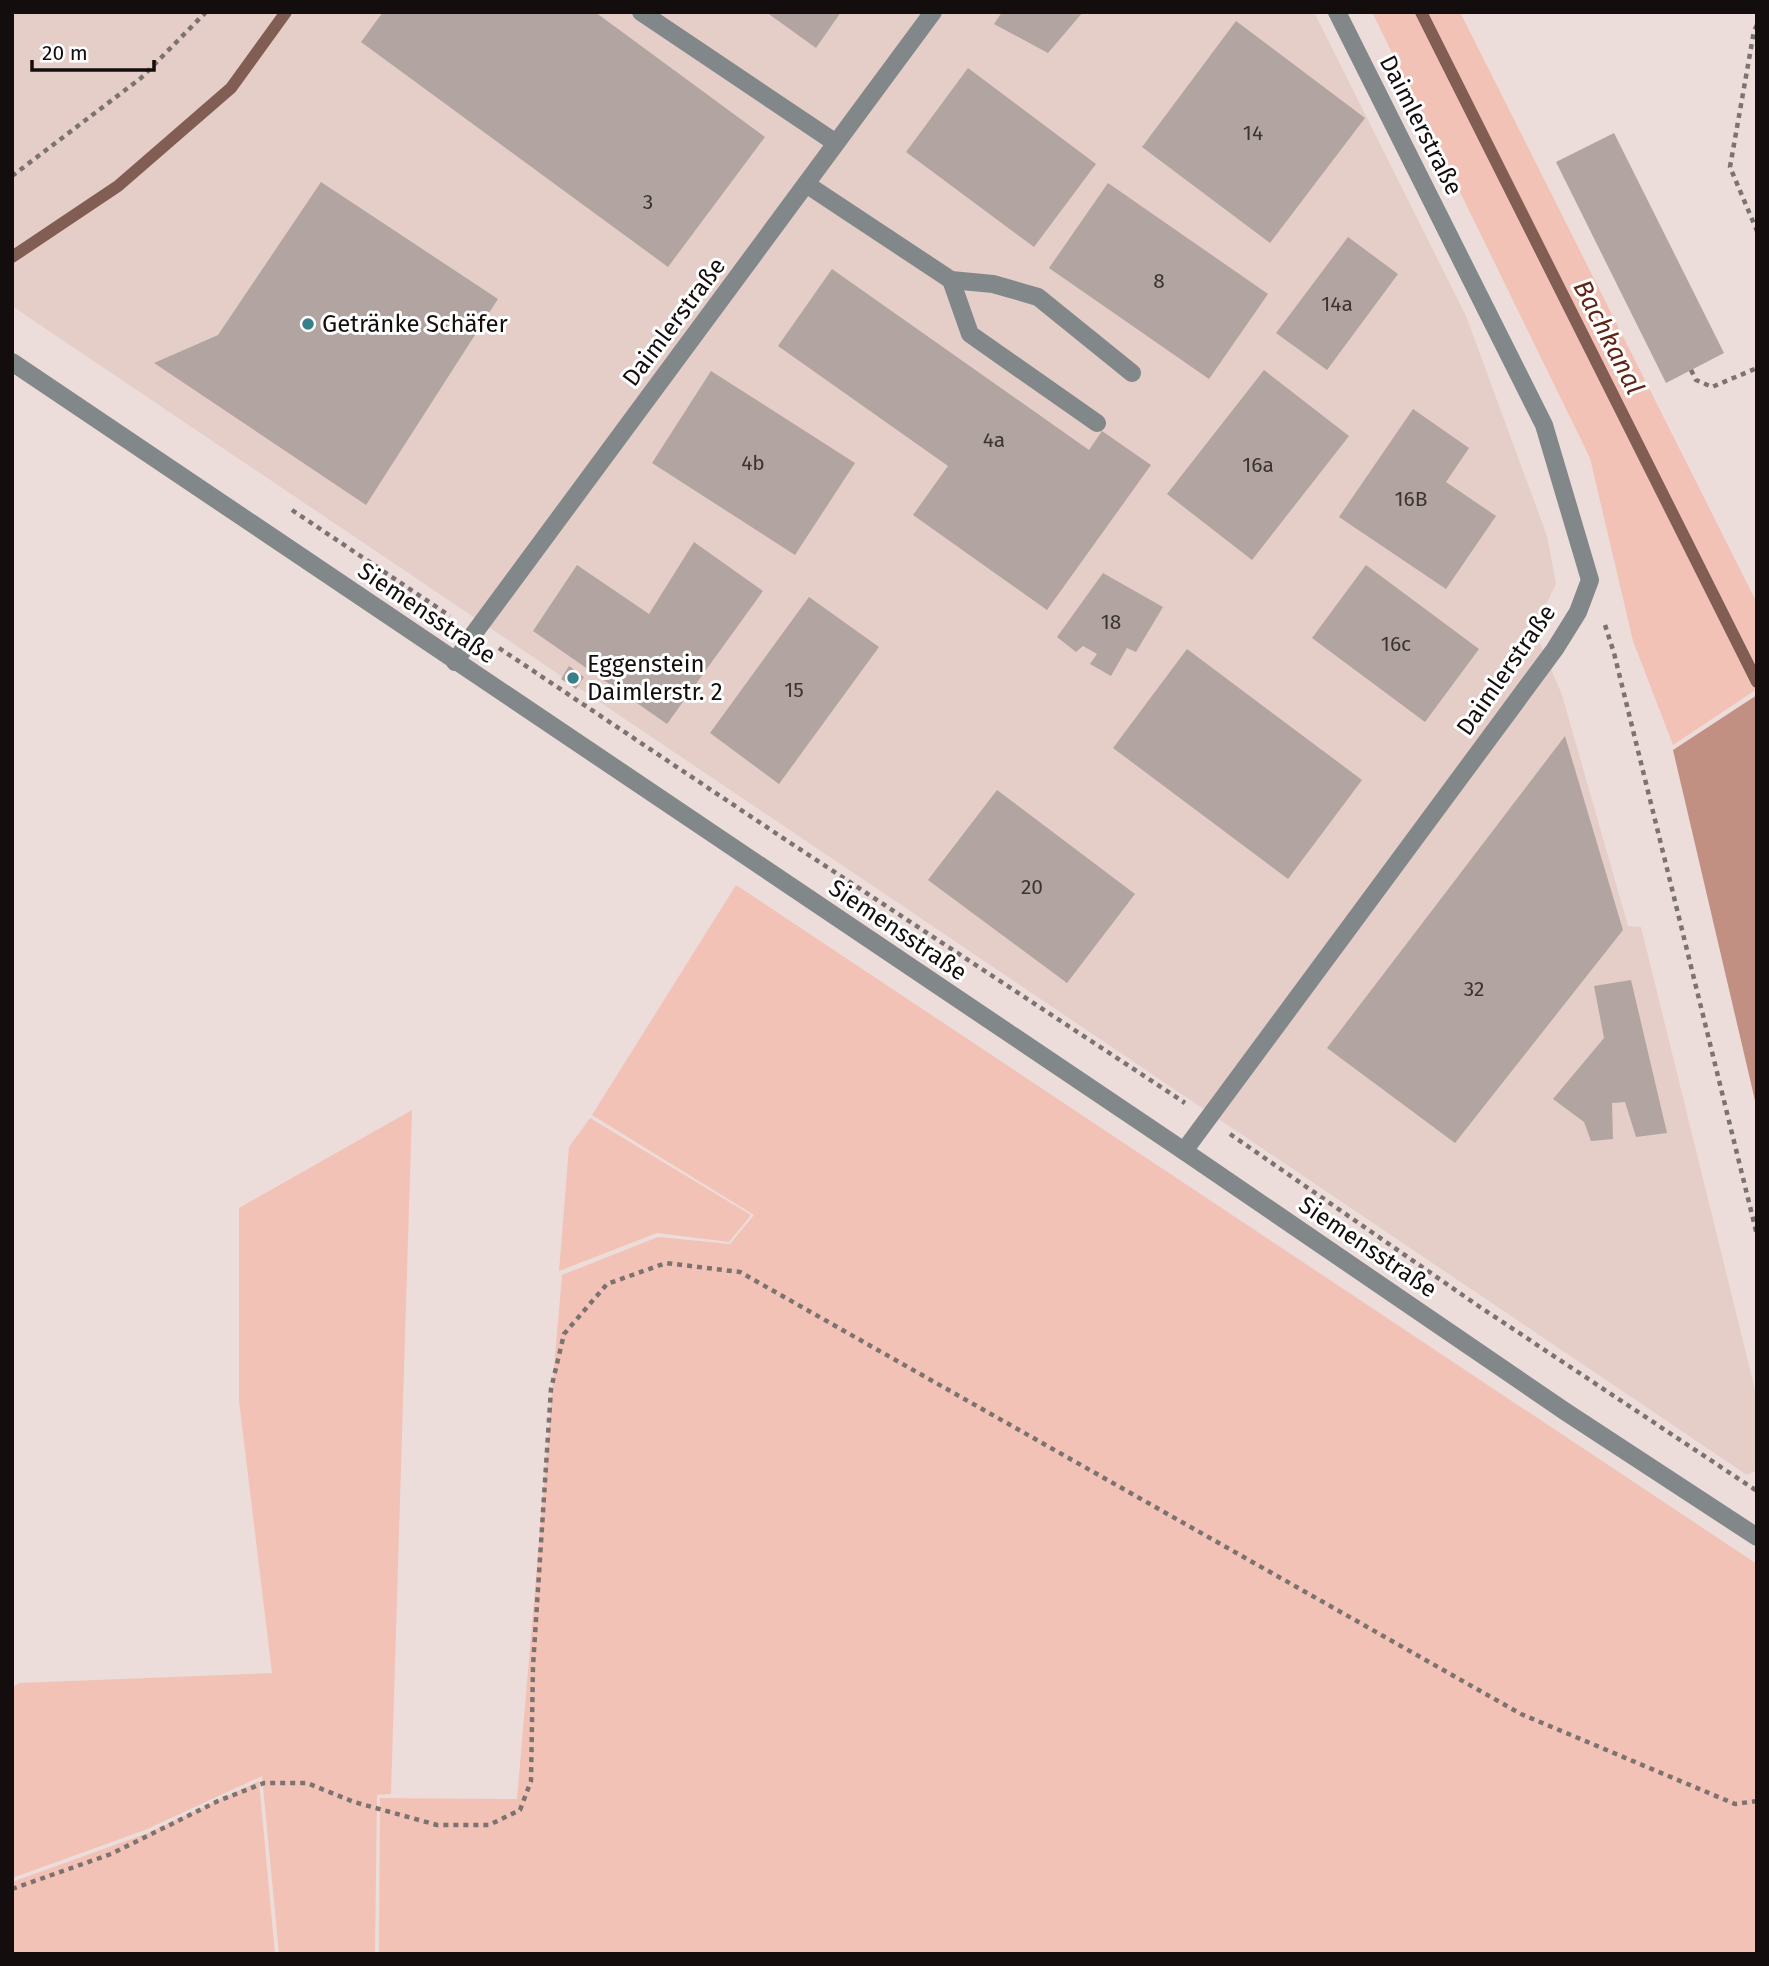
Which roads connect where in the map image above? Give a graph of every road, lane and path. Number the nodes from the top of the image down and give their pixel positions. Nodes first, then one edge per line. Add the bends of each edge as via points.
1 (206, 12) edge
2 (641, 12) edge
3 (933, 12) edge
4 (1337, 12) edge
5 (1757, 25) edge
6 (836, 144) junction
7 (12, 176) edge
8 (806, 184) junction
9 (1757, 231) edge
10 (951, 280) junction
11 (12, 362) edge
12 (1757, 368) edge
13 (1691, 370) dead end
14 (1132, 373) dead end
15 (1097, 422) dead end
16 (292, 510) dead end
17 (1590, 580) junction
18 (475, 632) junction
19 (455, 662) junction
20 (1208, 1118) junction
21 (1184, 1152) junction
22 (1757, 1235) edge
23 (1757, 1491) edge
24 (1757, 1537) edge
25 (1757, 1801) edge
26 (12, 1889) edge

1 - 7 path via 141,78
2 - 6 street
3 - 6 street, Daimlerstraße
4 - 17 street, Daimlerstraße via 1544,425
5 - 9 path via 1730,167
6 - 8 street, Daimlerstraße
8 - 10 street
8 - 18 street, Daimlerstraße
10 - 14 street via 993,284 1038,297
10 - 15 street via 970,334
11 - 19 street, Siemensstraße
12 - 13 path via 1712,387 1696,380
16 - 18 path
17 - 20 street, Daimlerstraße via 1578,612 1555,649
17 - 22 path via 1614,653
18 - 19 street, Daimlerstraße
18 - 20 path
19 - 21 street, Siemensstraße
20 - 21 street, Daimlerstraße
20 - 23 path via 1477,1305
21 - 24 street, Siemensstraße
25 - 26 path via 1735,1804 1521,1714 740,1272 666,1263 607,1284 564,1334 551,1389 533,1666 531,1782 520,1810 489,1825 437,1825 354,1802 307,1783 264,1783 111,1854

